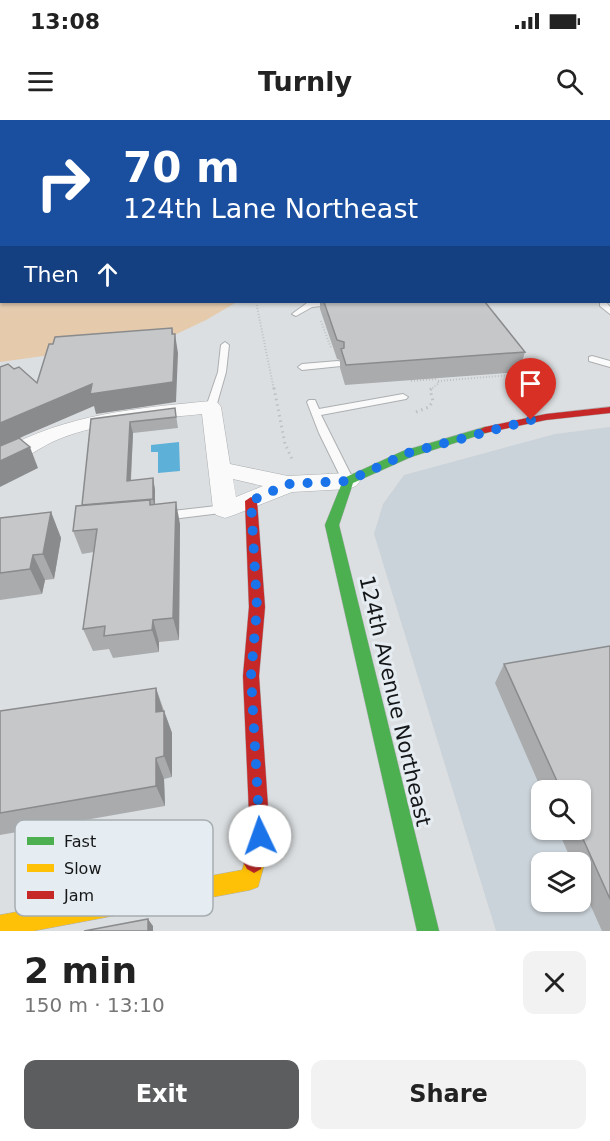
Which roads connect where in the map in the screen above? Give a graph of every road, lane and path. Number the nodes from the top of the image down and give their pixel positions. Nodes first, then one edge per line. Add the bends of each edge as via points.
1 (256, 303) edge
2 (330, 303) edge
3 (603, 304) dead end
4 (610, 312) edge
5 (296, 314) dead end
6 (321, 320) dead end
7 (225, 345) dead end
8 (592, 359) dead end
9 (337, 364) joint
10 (610, 364) edge
11 (517, 365) edge
12 (302, 367) dead end
13 (438, 381) edge
14 (403, 397) dead end
15 (211, 407) junction
16 (610, 410) edge
17 (0, 461) edge
18 (220, 469) junction
19 (291, 476) junction
20 (348, 481) junction
21 (251, 501) junction
22 (225, 509) junction
23 (155, 517) edge
24 (213, 886) edge
25 (53, 916) edge
26 (0, 926) edge
27 (428, 931) edge

1 - 19 path
2 - 5 lane via 310,305
3 - 4 lane
6 - 9 path
7 - 15 lane via 222,372
8 - 10 lane
9 - 12 lane
11 - 13 path via 523,374
14 - 20 lane via 313,407 321,431
15 - 17 street via 96,420 49,435
15 - 18 street
16 - 20 street via 545,417 449,441 408,453
18 - 19 street
18 - 22 street
19 - 20 street
19 - 21 street
20 - 27 street, 124th Avenue Northeast via 333,525
21 - 22 street
21 - 24 street via 257,607 251,676 260,836 250,879
22 - 23 lane
25 - 26 street

